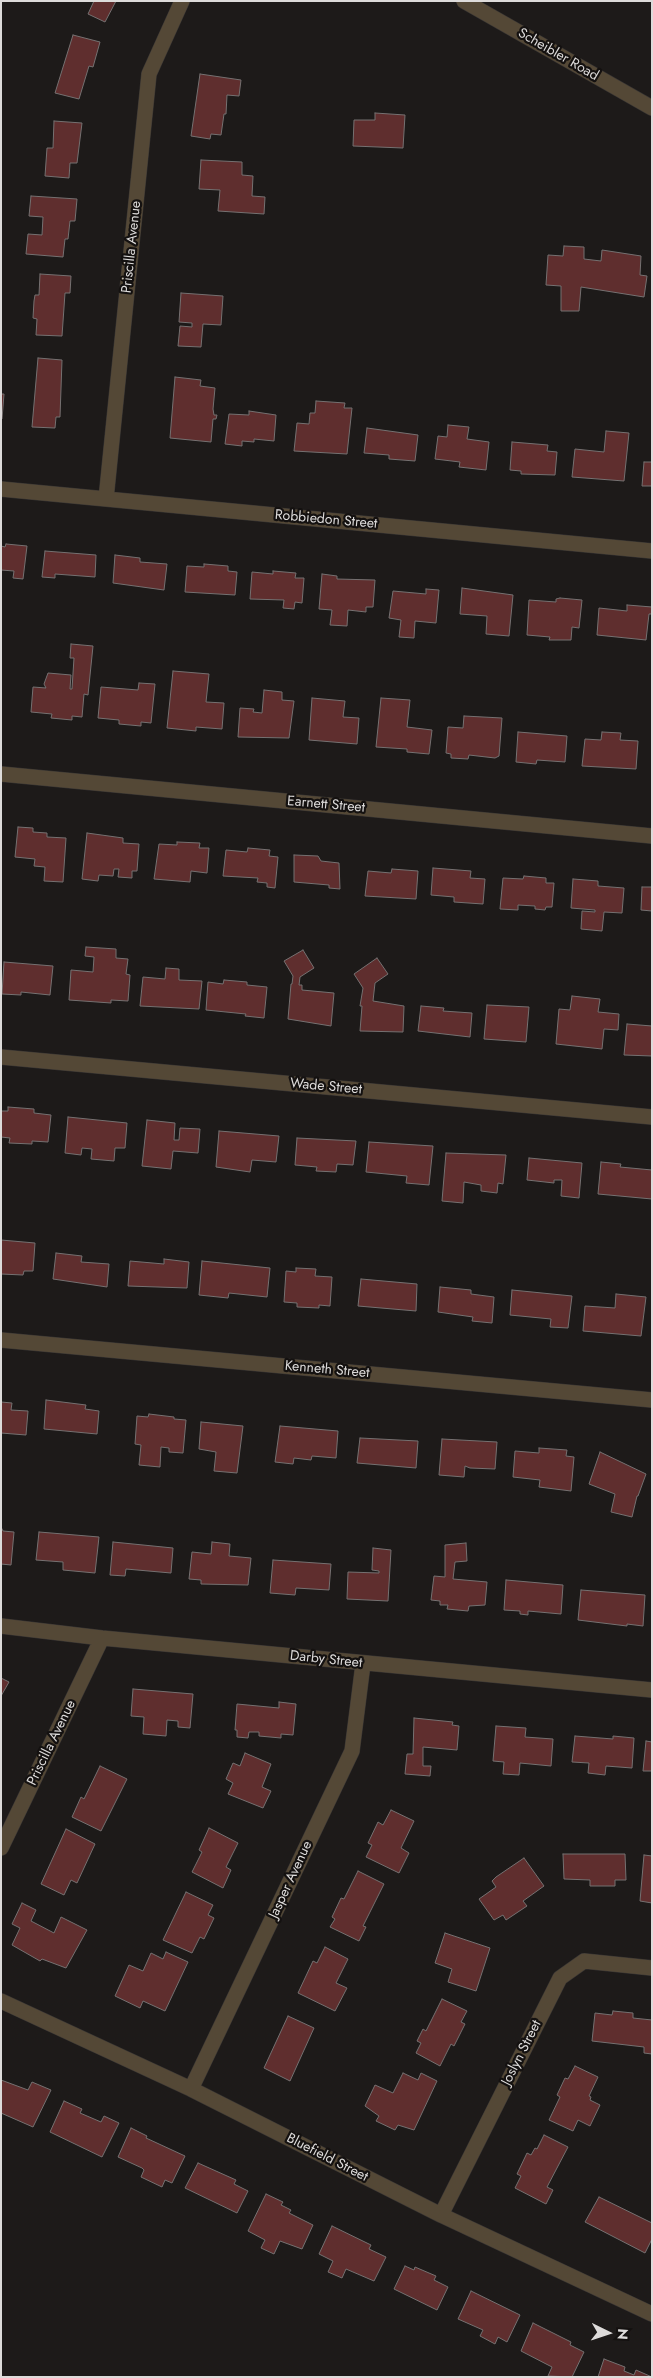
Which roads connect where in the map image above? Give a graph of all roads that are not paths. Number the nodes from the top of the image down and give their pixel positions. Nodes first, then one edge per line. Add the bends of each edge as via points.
1 (182, 1) edge
2 (464, 1) edge
3 (652, 108) edge
4 (1, 489) edge
5 (106, 499) junction
6 (652, 551) edge
7 (1, 774) edge
8 (652, 836) edge
9 (1, 1057) edge
10 (652, 1117) edge
11 (1, 1340) edge
12 (652, 1400) edge
13 (1, 1626) edge
14 (102, 1638) junction
15 (363, 1664) junction
16 (652, 1690) edge
17 (1, 1848) edge
18 (652, 1968) edge
19 (1, 2001) edge
20 (191, 2089) junction
21 (440, 2215) junction
22 (652, 2314) edge

1 - 5 street, Priscilla Avenue via 149,74
2 - 3 street, Scheibler Road
4 - 5 street, Robbiedon Street
5 - 6 street, Robbiedon Street
7 - 8 street, Earnett Street
9 - 10 street, Wade Street
11 - 12 street, Kenneth Street
13 - 14 street, Darby Street
14 - 15 street, Darby Street
14 - 17 street, Priscilla Avenue
15 - 16 street, Darby Street
15 - 20 street, Jasper Avenue via 352,1751
18 - 21 street, Joslyn Street via 584,1962 560,1978
19 - 20 street, Bluefield Street
20 - 21 street, Bluefield Street
21 - 22 street, Bluefield Street

